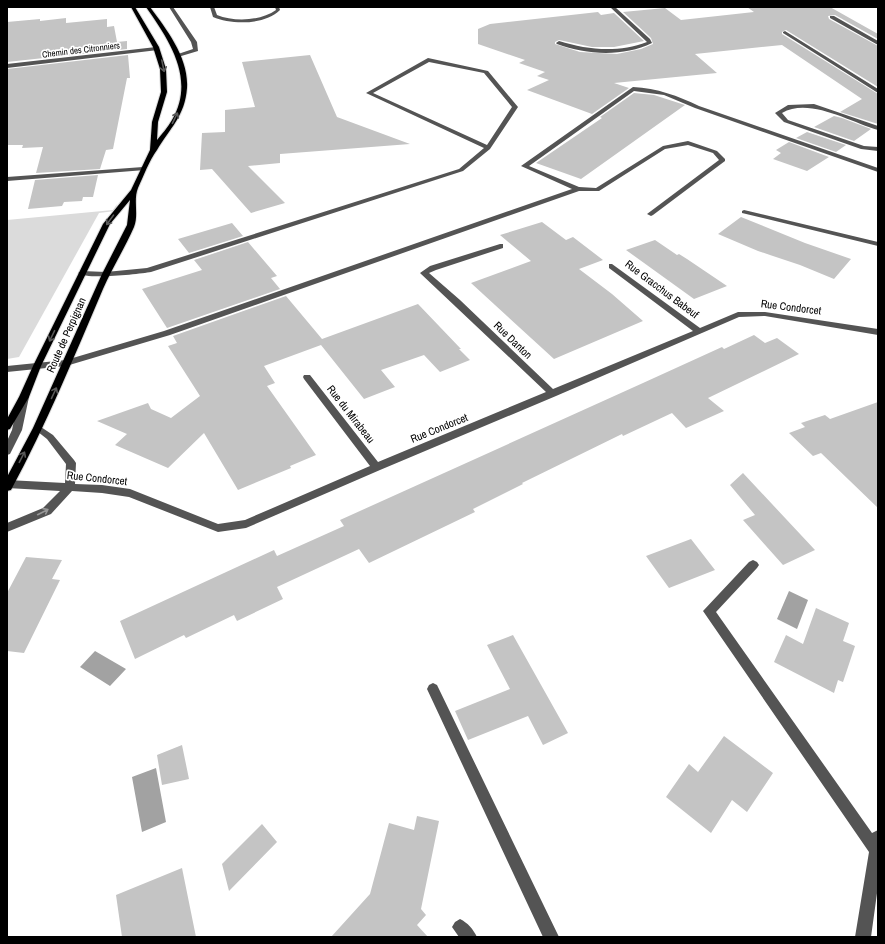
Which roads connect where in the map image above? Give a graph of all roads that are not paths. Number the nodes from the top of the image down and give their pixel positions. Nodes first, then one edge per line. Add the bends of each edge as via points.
1 (133, 7) edge
2 (148, 7) edge
3 (171, 7) edge
4 (212, 7) edge
5 (277, 7) edge
6 (612, 7) edge
7 (832, 17) dead end
8 (785, 32) dead end
9 (559, 43) dead end
10 (878, 43) edge
11 (156, 49) junction
12 (178, 55) junction
13 (7, 66) edge
14 (878, 91) edge
15 (878, 128) edge
16 (488, 148) junction
17 (878, 149) edge
18 (153, 150) junction
19 (143, 169) junction
20 (878, 170) edge
21 (7, 179) edge
22 (578, 189) junction
23 (134, 190) junction
24 (744, 212) dead end
25 (651, 214) dead end
26 (878, 244) edge
27 (500, 246) dead end
28 (612, 266) dead end
29 (82, 273) junction
30 (106, 274) junction
31 (698, 330) junction
32 (878, 332) edge
33 (66, 363) junction
34 (37, 366) junction
35 (7, 369) edge
36 (307, 377) dead end
37 (553, 394) junction
38 (24, 397) junction
39 (7, 427) edge
40 (38, 428) junction
41 (7, 451) edge
42 (376, 467) junction
43 (7, 485) edge
44 (70, 487) junction
45 (7, 528) edge
46 (753, 565) dead end
47 (433, 689) dead end
48 (877, 843) edge
49 (550, 937) edge
50 (863, 937) edge

1 - 11 main road, Route de Perpignan
2 - 12 main road, Route de Perpignan
3 - 12 street via 194,42 196,50
4 - 5 street via 215,16 220,19 242,20 274,14 278,10
6 - 9 street via 650,42 625,49 597,50 569,47
7 - 10 street
8 - 14 street
11 - 13 street, Chemin des Citronniers
11 -> 18 main road, Route de Perpignan via 161,57 164,93 155,122
18 -> 12 main road, Route de Perpignan via 175,120 182,100 184,87
15 - 17 street via 814,106 788,106 778,113 786,121 856,146
16 - 16 street via 515,107 486,72 428,60 369,93
16 - 30 street via 461,170 148,270
18 - 19 main road, Route de Perpignan
19 - 21 street
19 - 23 main road, Route de Perpignan
20 - 22 street via 650,89 633,89 524,166
22 - 25 street via 597,190 663,148 688,143 715,152 723,160
22 - 33 street via 167,334
23 -> 29 main road, Route de Perpignan via 107,224
23 - 30 main road, Route de Perpignan via 131,225
24 - 26 street
27 - 37 street, Rue Danton via 424,273
28 - 31 street, Rue Gracchus Babeuf
29 - 30 street
29 -> 34 main road, Route de Perpignan
30 - 33 main road, Route de Perpignan
31 - 32 street, Rue Condorcet via 738,315 765,314
31 - 37 street, Rue Condorcet
33 - 34 street
40 -> 33 main road, Route de Perpignan
34 - 35 street
34 - 38 main road, Route de Perpignan
36 - 42 street, Rue du Mirabeau
37 - 42 street, Rue Condorcet
38 - 39 main road, Route de Perpignan
38 - 41 street via 17,430
43 -> 40 main road, Route de Perpignan
40 - 44 street via 50,437 71,463
42 - 44 street, Rue Condorcet via 246,524 218,528 130,493
43 - 44 street, Rue Condorcet
45 -> 44 street via 47,511
46 - 48 street via 709,611
47 - 49 street
48 - 50 street

